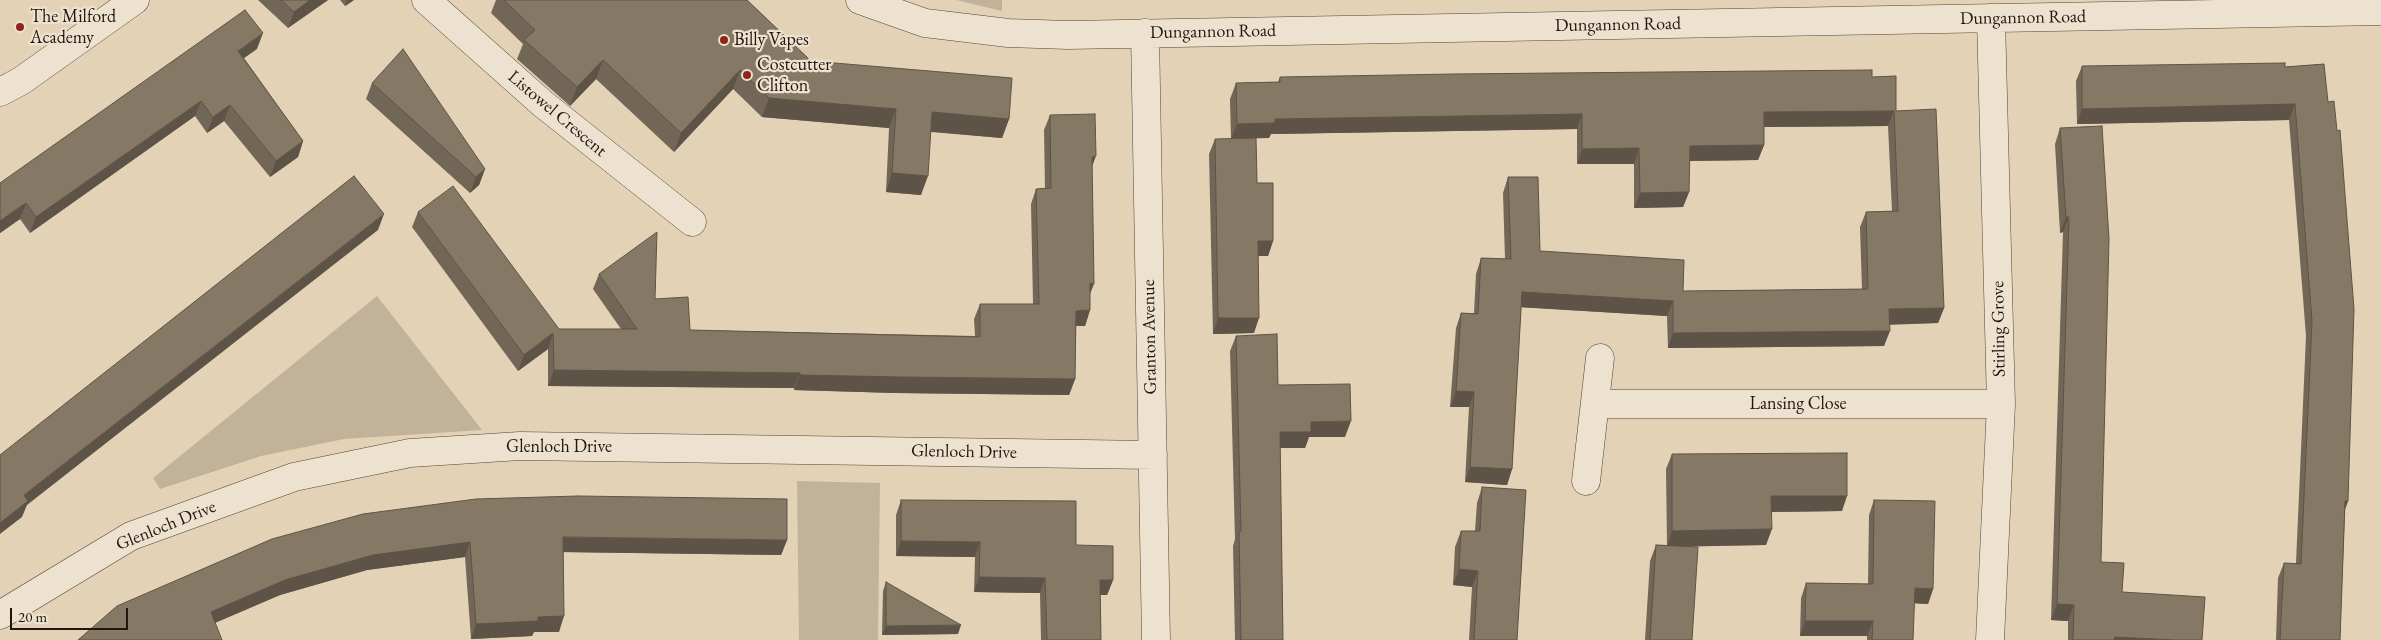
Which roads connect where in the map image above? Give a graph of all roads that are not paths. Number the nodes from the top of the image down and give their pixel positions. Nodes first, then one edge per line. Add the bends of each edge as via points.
1 (135, 0) edge
2 (426, 0) edge
3 (860, 0) edge
4 (1855, 10) edge
5 (2381, 11) edge
6 (1991, 18) junction
7 (1144, 34) junction
8 (0, 92) edge
9 (692, 222) dead end
10 (1600, 358) dead end
11 (1595, 404) junction
12 (2001, 404) junction
13 (1153, 455) junction
14 (1586, 481) dead end
15 (0, 615) edge
16 (1156, 640) edge
17 (1990, 640) edge

1 - 8 street via 21,81
2 - 9 street, Listowel Crescent via 543,104
3 - 7 street, Dungannon Road via 926,23 1008,33
4 - 6 street, Dungannon Road
4 - 7 street, Dungannon Road
5 - 6 street, Dungannon Road
6 - 12 street, Stirling Grove
7 - 13 street, Granton Avenue
10 - 11 street
11 - 12 street, Lansing Close
11 - 14 street
12 - 17 street, Stirling Grove
13 - 15 street, Glenloch Drive via 520,446 410,453 294,477 131,536
13 - 16 street, Granton Avenue

